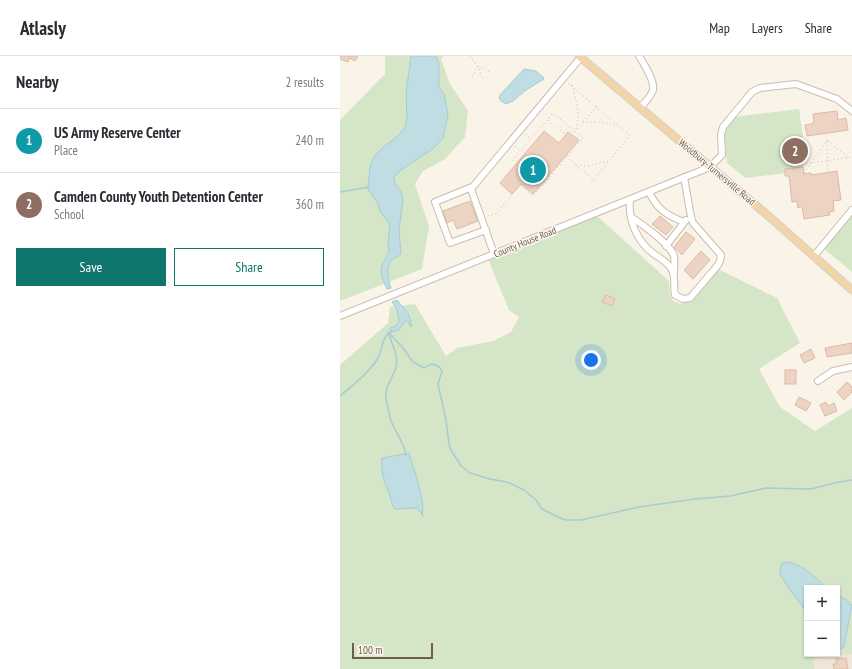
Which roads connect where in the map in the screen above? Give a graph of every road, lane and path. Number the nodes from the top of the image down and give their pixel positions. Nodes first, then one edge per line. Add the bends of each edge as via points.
1 (470, 56) edge
2 (639, 56) edge
3 (580, 57) edge
4 (477, 66) junction
5 (490, 72) dead end
6 (472, 77) dead end
7 (483, 79) dead end
8 (566, 81) dead end
9 (572, 86) junction
10 (596, 107) junction
11 (640, 108) junction
12 (852, 111) edge
13 (547, 120) junction
14 (583, 123) junction
15 (619, 126) junction
16 (569, 127) junction
17 (577, 129) junction
18 (520, 130) junction
19 (575, 132) junction
20 (827, 133) dead end
21 (572, 135) dead end
22 (531, 139) junction
23 (827, 141) junction
24 (509, 142) junction
25 (521, 151) junction
26 (566, 156) junction
27 (849, 158) junction
28 (852, 158) edge
29 (609, 161) junction
30 (828, 161) junction
31 (511, 162) dead end
32 (576, 164) junction
33 (811, 164) junction
34 (710, 167) junction
35 (828, 172) dead end
36 (684, 178) junction
37 (593, 180) junction
38 (595, 181) dead end
39 (590, 184) dead end
40 (472, 187) junction
41 (649, 192) junction
42 (630, 200) junction
43 (852, 210) edge
44 (690, 214) junction
45 (631, 217) junction
46 (482, 218) junction
47 (684, 222) junction
48 (486, 230) junction
49 (666, 246) junction
50 (494, 254) junction
51 (814, 256) junction
52 (674, 278) junction
53 (852, 290) edge
54 (340, 316) edge
55 (852, 367) edge
56 (818, 381) dead end

1 - 4 path
2 - 11 street via 648,70 653,88
3 - 11 main road, Woodbury-Turnersville Road
3 - 18 street
4 - 5 path
4 - 6 path
4 - 7 path
8 - 9 path
9 - 10 path
9 - 17 path via 577,110
10 - 14 path
10 - 15 path
11 - 34 main road, Woodbury-Turnersville Road
12 - 34 street via 837,99 796,84 760,88 752,92 722,127 722,156
13 - 16 path via 563,133
13 - 16 path via 553,113
13 - 22 path
14 - 15 path via 597,122
14 - 17 path
15 - 29 path via 630,136
16 - 19 path
17 - 19 path
18 - 22 path
18 - 24 street
19 - 21 path
19 - 26 path via 583,138
20 - 23 path
22 - 25 path
23 - 27 path
23 - 30 path
23 - 33 path
24 - 25 path
24 - 40 street
25 - 31 path
26 - 32 path
26 - 46 path via 533,196 520,185 497,213
27 - 28 path
27 - 30 path
29 - 32 path via 588,166
29 - 37 path
30 - 33 path
30 - 35 path
32 - 37 path
33 - 33 path via 804,164 804,174 808,169
34 - 36 street, County House Road
34 - 51 main road, Woodbury-Turnersville Road
36 - 41 street, County House Road
36 - 44 street
37 - 38 path
37 - 39 path
40 - 46 street
40 - 48 street via 435,202 450,243
41 - 42 street, County House Road
41 - 47 street via 654,203 662,211
42 - 45 street
42 - 50 street, County House Road
43 - 51 street
44 - 47 street
44 - 52 street via 696,228 719,251 721,258 690,298 683,299 675,295
45 - 49 street
45 - 52 street via 637,237 648,250 668,264
46 - 48 street
47 - 49 street
48 - 50 street
49 - 52 street via 674,258
50 - 54 street, County House Road
51 - 53 main road, Woodbury-Turnersville Road
55 - 56 street via 829,372

